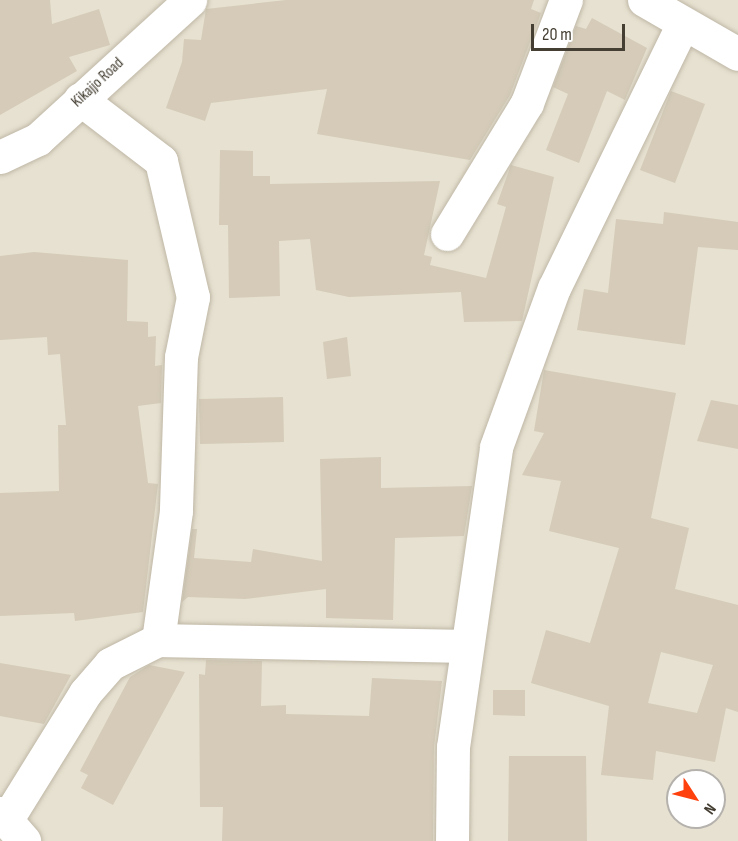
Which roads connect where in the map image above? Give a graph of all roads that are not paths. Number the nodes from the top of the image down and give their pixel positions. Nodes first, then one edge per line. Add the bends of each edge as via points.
1 (190, 0) edge
2 (566, 0) edge
3 (644, 0) edge
4 (683, 24) junction
5 (738, 54) edge
6 (80, 99) junction
7 (0, 157) edge
8 (447, 234) dead end
9 (158, 640) junction
10 (465, 646) junction
11 (11, 825) edge
12 (452, 841) edge

1 - 6 street, Kikajjo Road
2 - 8 street via 527,103
3 - 4 street
4 - 5 street
4 - 10 street via 638,108 522,366 496,447
6 - 7 street, Kikajjo Road via 38,139
6 - 9 street via 161,161 193,297 181,357 176,511
9 - 10 street
9 - 11 street via 110,664 85,693
10 - 12 street via 453,747

